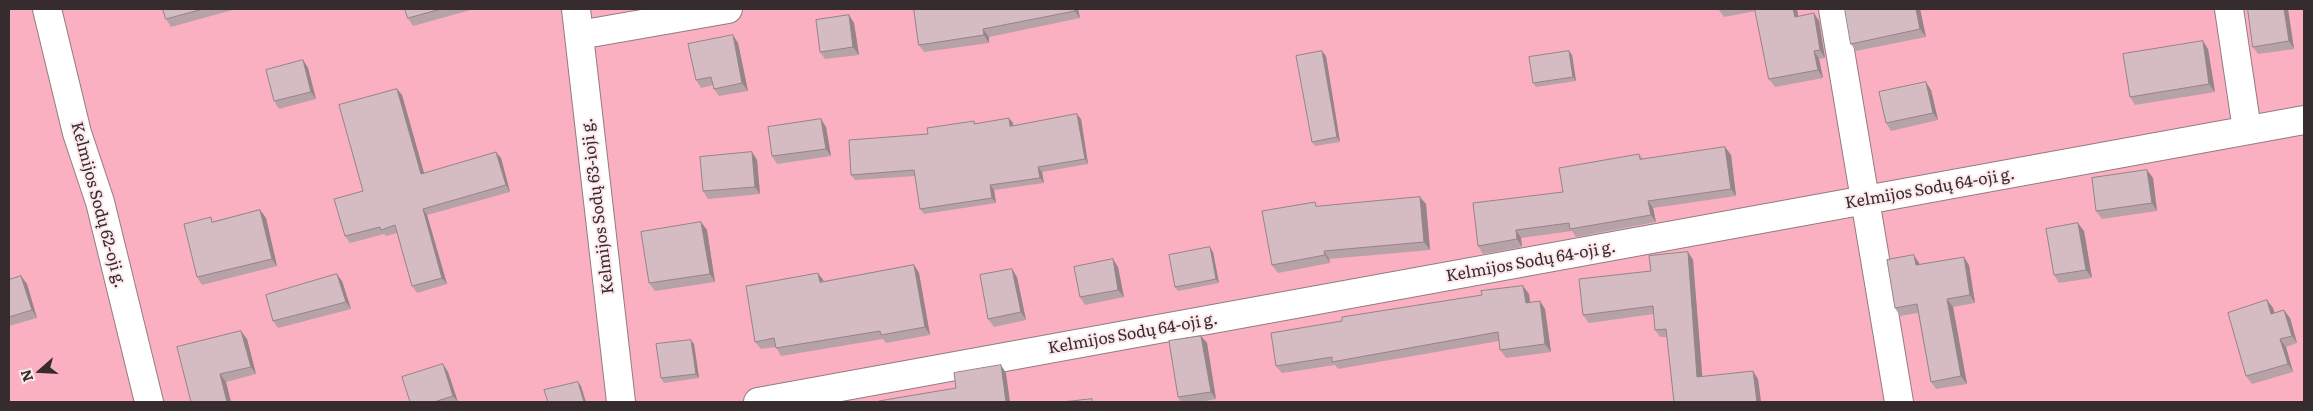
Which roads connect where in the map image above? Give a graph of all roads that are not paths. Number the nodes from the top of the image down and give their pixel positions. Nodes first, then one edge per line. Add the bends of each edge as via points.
1 (47, 9) edge
2 (728, 9) edge
3 (1833, 9) edge
4 (2229, 9) edge
5 (578, 22) edge
6 (2304, 120) edge
7 (2247, 130) junction
8 (1866, 201) junction
9 (149, 402) edge
10 (621, 402) edge
11 (758, 402) edge
12 (1898, 402) edge

1 - 9 street, Kelmijos Sodų 62-oji g. via 77,133 100,202
2 - 5 street
3 - 8 street
4 - 7 street
5 - 10 street, Kelmijos Sodų 63-ioji g.
6 - 7 street, Kelmijos Sodų 64-oji g.
7 - 8 street, Kelmijos Sodų 64-oji g.
8 - 11 street, Kelmijos Sodų 64-oji g.
8 - 12 street

